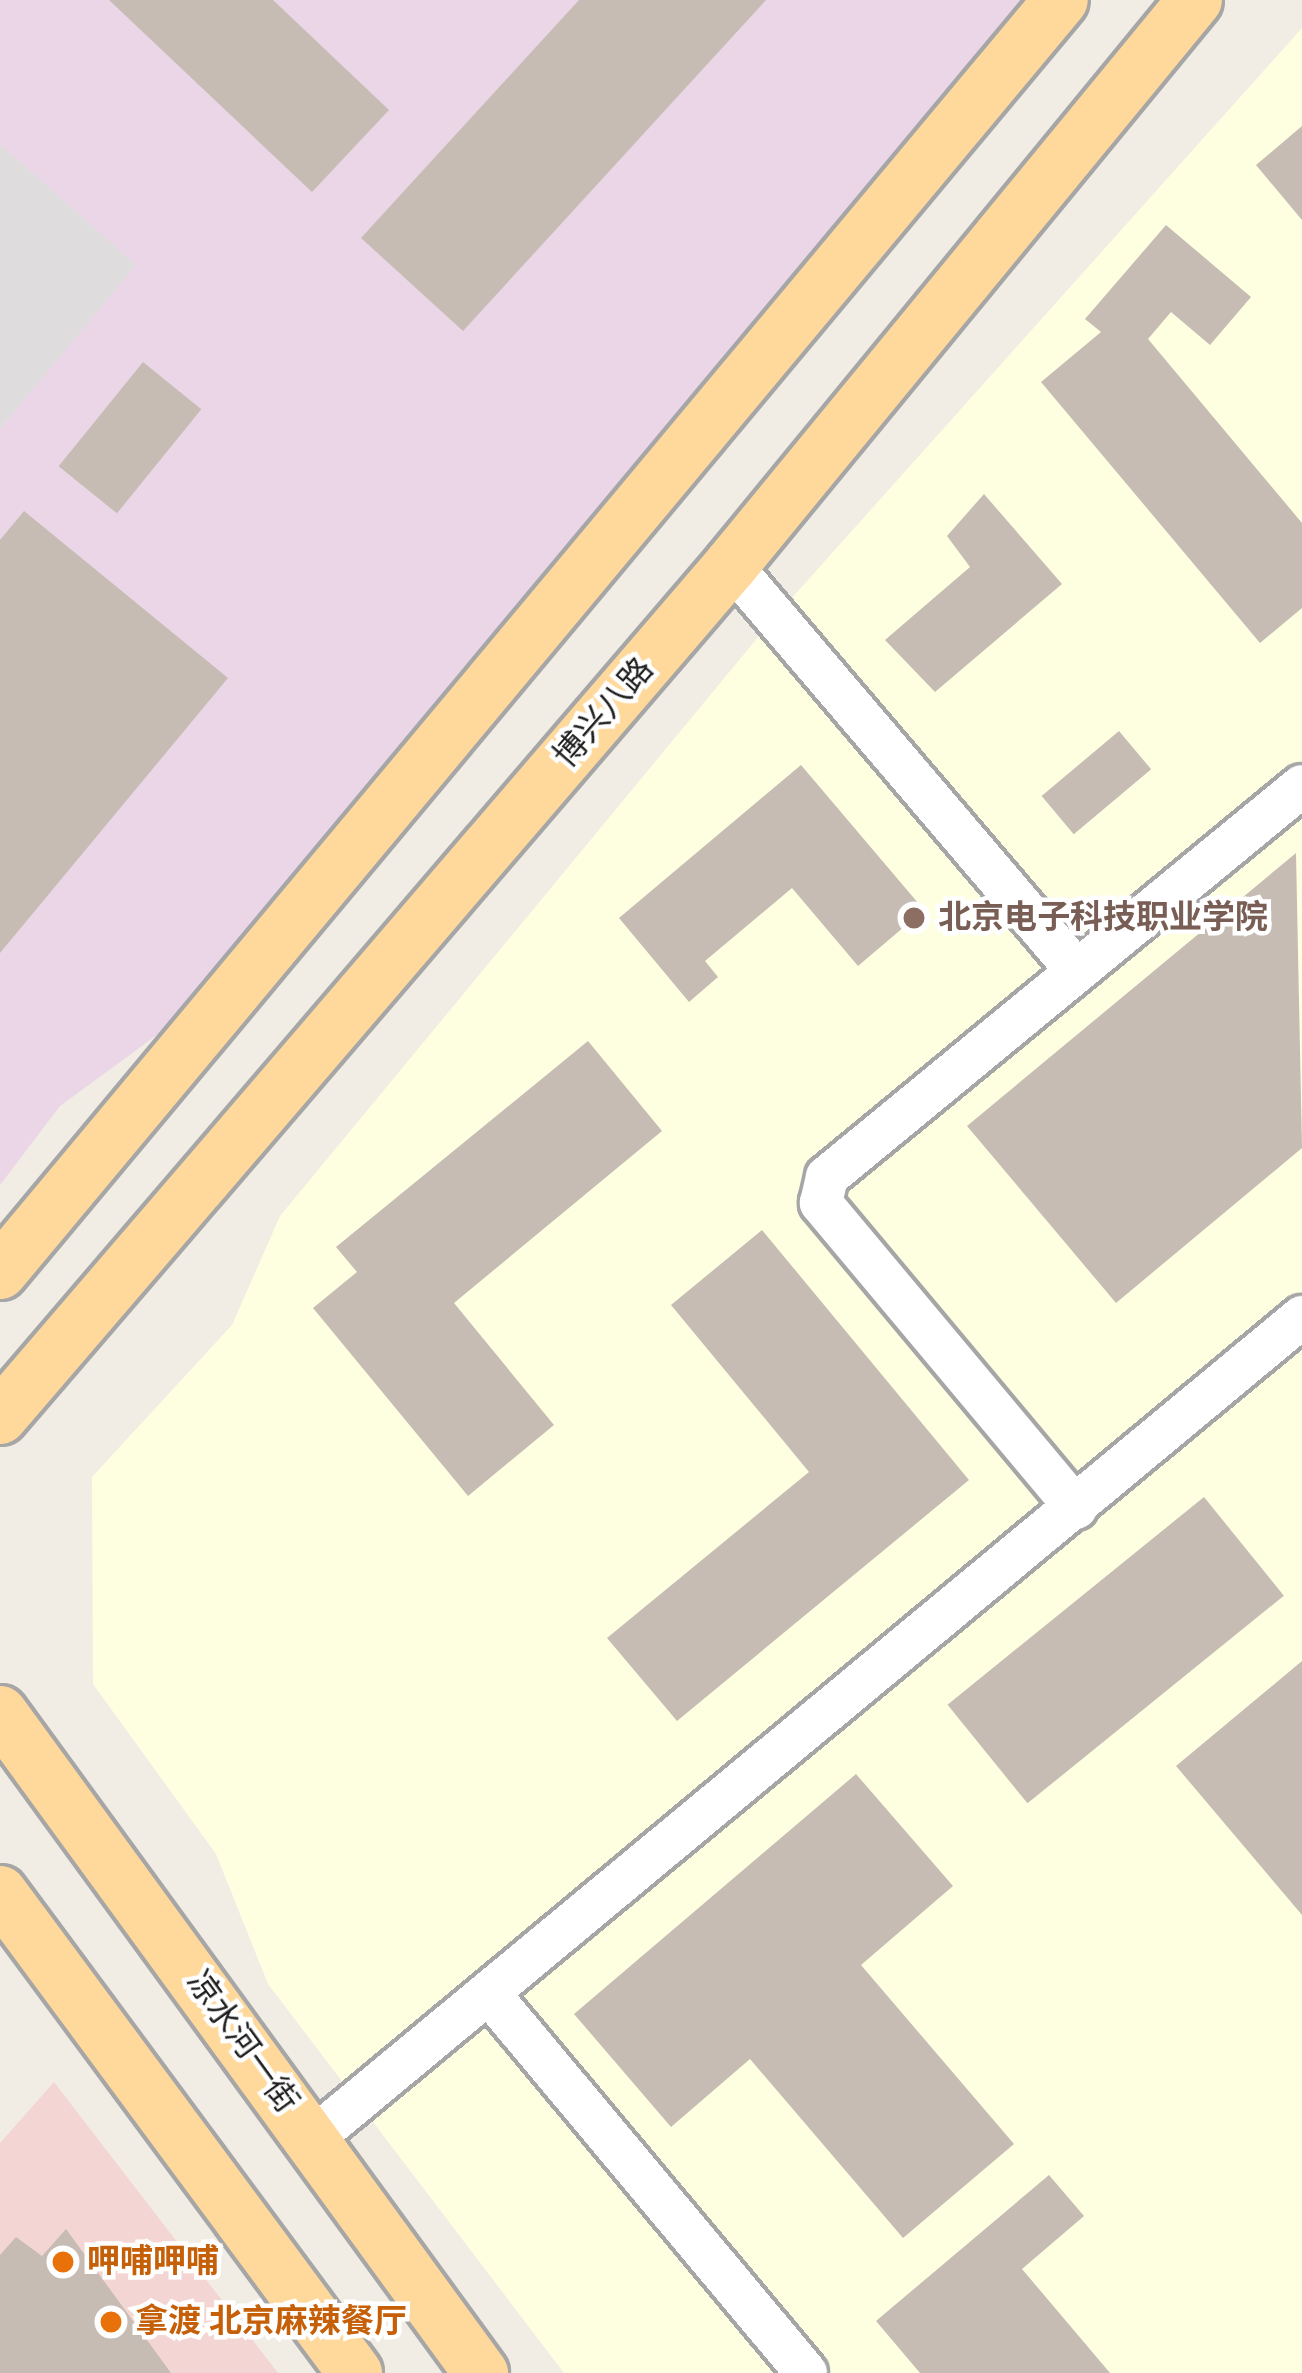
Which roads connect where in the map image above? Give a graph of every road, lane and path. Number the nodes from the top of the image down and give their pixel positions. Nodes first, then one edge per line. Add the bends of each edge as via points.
1 (1060, 0) edge
2 (1195, 0) edge
3 (731, 565) junction
4 (1302, 786) edge
5 (1077, 970) junction
6 (0, 1272) edge
7 (1302, 1317) edge
8 (0, 1417) edge
9 (1076, 1508) junction
10 (0, 1713) edge
11 (0, 1893) edge
12 (491, 1996) junction
13 (312, 2139) junction
14 (356, 2373) edge
15 (482, 2373) edge
16 (806, 2373) edge

1 - 6 main road
2 - 3 main road, 博兴八路
3 - 5 lane
3 - 8 main road, 博兴八路
4 - 5 lane
5 - 9 lane via 827,1177 821,1203
7 - 9 lane
9 - 12 lane
10 - 13 main road, 凉水河一街
11 - 14 main road
12 - 13 lane
12 - 16 lane
13 - 15 main road, 凉水河一街

